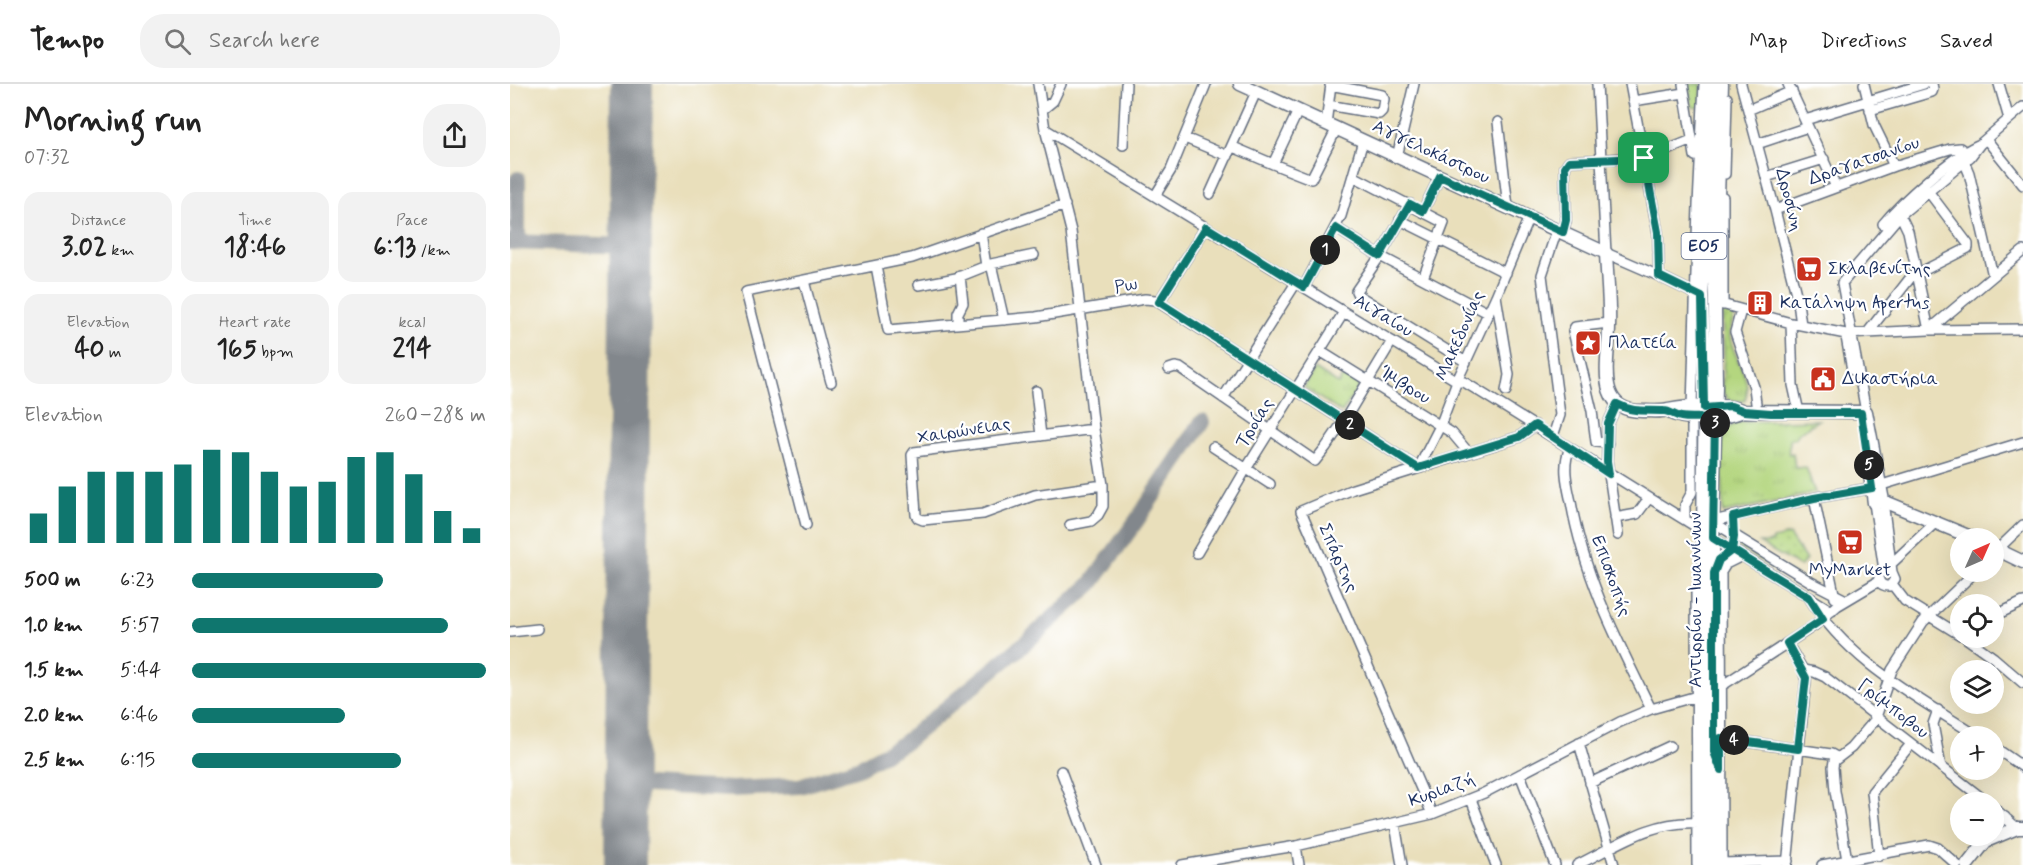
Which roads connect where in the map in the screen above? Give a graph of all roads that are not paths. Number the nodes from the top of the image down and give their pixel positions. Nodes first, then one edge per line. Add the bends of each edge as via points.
1 (1038, 84) edge
2 (1061, 84) edge
3 (1126, 84) edge
4 (1206, 84) edge
5 (1330, 84) edge
6 (1414, 84) edge
7 (1596, 84) edge
8 (1630, 84) edge
9 (1704, 84) edge
10 (1711, 84) edge
11 (1864, 84) edge
12 (1923, 84) edge
13 (1999, 84) edge
14 (1250, 87) edge
15 (1726, 87) edge
16 (1933, 87) edge
17 (1684, 88) edge
18 (1742, 88) edge
19 (1790, 88) edge
20 (1633, 101) junction
21 (1328, 105) junction
22 (1869, 105) junction
23 (2023, 107) edge
24 (1042, 110) junction
25 (1748, 110) junction
26 (1298, 111) junction
27 (2008, 119) junction
28 (1498, 122) dead end
29 (1807, 124) junction
30 (1331, 126) junction
31 (1045, 129) junction
32 (1185, 138) junction
33 (1692, 140) junction
34 (1363, 141) junction
35 (1983, 141) junction
36 (1757, 144) junction
37 (1123, 145) dead end
38 (1231, 151) junction
39 (1397, 156) junction
40 (1964, 156) junction
41 (1644, 158) junction
42 (1704, 158) junction
43 (1824, 159) junction
44 (1602, 160) junction
45 (1273, 164) junction
46 (1894, 166) junction
47 (1353, 176) junction
48 (1440, 176) junction
49 (1766, 177) junction
50 (2023, 185) edge
51 (1836, 187) junction
52 (1928, 191) junction
53 (1209, 194) dead end
54 (1155, 196) junction
55 (1410, 204) junction
56 (1065, 205) junction
57 (1508, 207) junction
58 (1775, 210) junction
59 (1423, 211) junction
60 (1898, 211) junction
61 (1529, 217) junction
62 (1400, 220) junction
63 (1206, 227) junction
64 (1336, 228) junction
65 (1560, 231) junction
66 (981, 234) junction
67 (1438, 239) junction
68 (2023, 251) edge
69 (1606, 254) junction
70 (1034, 255) dead end
71 (1380, 256) junction
72 (988, 265) junction
73 (876, 266) junction
74 (1918, 272) junction
75 (1506, 273) junction
76 (960, 276) junction
77 (1659, 276) junction
78 (1993, 276) junction
79 (1423, 278) junction
80 (804, 280) junction
81 (919, 285) dead end
82 (1300, 285) junction
83 (1698, 295) junction
84 (1496, 296) junction
85 (1159, 302) junction
86 (1719, 304) junction
87 (1741, 310) junction
88 (1079, 311) junction
89 (1344, 312) junction
90 (1488, 313) junction
91 (1004, 320) junction
92 (958, 323) junction
93 (1609, 323) junction
94 (1791, 323) junction
95 (1801, 325) junction
96 (2023, 328) edge
97 (1929, 330) junction
98 (1868, 333) junction
99 (1849, 334) junction
100 (1392, 341) junction
101 (1320, 351) junction
102 (1249, 359) junction
103 (1466, 362) junction
104 (1169, 369) dead end
105 (1457, 381) junction
106 (831, 382) dead end
107 (1368, 382) junction
108 (1295, 389) junction
109 (1035, 391) dead end
110 (1506, 391) dead end
111 (1224, 398) junction
112 (1617, 404) junction
113 (1704, 412) junction
114 (1751, 412) junction
115 (1799, 412) junction
116 (1863, 413) junction
117 (1344, 421) junction
118 (1535, 425) junction
119 (1440, 426) junction
120 (1094, 429) junction
121 (1269, 431) junction
122 (1041, 436) junction
123 (1553, 436) junction
124 (2023, 442) edge
125 (1608, 443) junction
126 (1213, 447) dead end
127 (1570, 448) junction
128 (1468, 452) junction
129 (1419, 467) junction
130 (1246, 469) junction
131 (1609, 474) junction
132 (1270, 484) dead end
133 (1103, 486) junction
134 (1876, 486) junction
135 (1649, 498) junction
136 (1814, 498) junction
137 (1878, 502) junction
138 (1733, 517) junction
139 (1615, 518) junction
140 (1685, 520) junction
141 (1713, 521) junction
142 (1936, 522) junction
143 (806, 525) dead end
144 (1070, 525) dead end
145 (2023, 525) edge
146 (1950, 528) edge
147 (1708, 534) junction
148 (1618, 535) dead end
149 (1734, 536) junction
150 (2004, 542) edge
151 (1197, 553) dead end
152 (1737, 553) junction
153 (2004, 554) edge
154 (2023, 562) edge
155 (1889, 569) junction
156 (1708, 576) junction
157 (1879, 581) junction
158 (1963, 582) edge
159 (1892, 584) junction
160 (1834, 595) junction
161 (1809, 597) junction
162 (1846, 600) junction
163 (2023, 602) edge
164 (2014, 606) junction
165 (1835, 608) junction
166 (2004, 611) edge
167 (2023, 612) edge
168 (1927, 616) junction
169 (1823, 619) junction
170 (1950, 628) edge
171 (538, 629) dead end
172 (510, 632) edge
173 (1787, 643) junction
174 (1981, 648) edge
175 (1803, 670) junction
176 (1888, 679) junction
177 (2023, 683) edge
178 (1721, 685) junction
179 (1697, 696) junction
180 (1650, 709) junction
181 (1938, 710) junction
182 (1876, 717) junction
183 (1962, 726) edge
184 (1697, 733) junction
185 (1721, 738) junction
186 (1579, 743) junction
187 (1911, 744) junction
188 (1670, 746) dead end
189 (1798, 749) junction
190 (1709, 751) junction
191 (2004, 754) edge
192 (1838, 758) junction
193 (1941, 767) junction
194 (2023, 767) edge
195 (1721, 770) junction
196 (1061, 771) dead end
197 (1520, 774) junction
198 (1590, 783) junction
199 (1974, 792) edge
200 (1471, 799) junction
201 (1432, 814) junction
202 (1722, 816) junction
203 (2005, 816) edge
204 (1698, 823) junction
205 (1395, 824) junction
206 (2021, 826) edge
207 (1714, 830) junction
208 (2004, 831) edge
209 (1296, 846) junction
210 (1982, 846) edge
211 (1609, 849) junction
212 (1879, 856) junction
213 (1847, 860) junction
214 (1787, 863) edge
215 (1720, 864) edge
216 (1096, 865) edge
217 (1182, 865) edge
218 (1299, 865) edge
219 (1402, 865) edge
220 (1496, 865) edge
221 (1555, 865) edge
222 (1577, 865) edge
223 (1614, 865) edge
224 (1697, 865) edge
225 (1706, 865) edge
226 (1822, 865) edge
227 (1957, 865) edge
228 (1967, 865) edge

1 - 24 street
2 - 24 street via 1053,101
3 - 37 street
4 - 32 street
5 - 21 street
5 - 21 street via 1382,95 1384,99 1379,114
6 - 39 street
7 - 44 street
8 - 20 street
9 - 42 street
10 - 42 main road, Αντιρρίου - Ιωαννίνων / ΕΟ5
11 - 22 street
12 - 22 street
13 - 27 street
14 - 26 main road, Αγγελοκάστρου
14 - 38 street
15 - 18 street
15 - 86 main road, Αντιρρίου - Ιωαννίνων / ΕΟ5 via 1718,196
16 - 22 street via 1932,92
17 - 20 street
17 - 33 street
18 - 25 street, Δροσίνη
19 - 25 street
19 - 29 street
20 - 41 street
21 - 30 street
22 - 29 street
22 - 46 street
23 - 27 street
24 - 31 street
25 - 36 street, Δροσίνη
26 - 30 main road, Αγγελοκάστρου
26 - 45 street
27 - 35 street
28 - 57 street
29 - 36 street
29 - 43 street
30 - 34 main road, Αγγελοκάστρου
30 - 45 street via 1311,179
31 - 54 street, Αιγαίου
31 - 56 street
32 - 38 street
32 - 54 street
33 - 41 street
33 - 42 street via 1695,156
34 - 39 main road, Αγγελοκάστρου
34 - 47 street
35 - 40 street
35 - 50 street
36 - 49 street, Δροσίνη
38 - 45 street
38 - 53 street
39 - 48 main road, Αγγελοκάστρου
40 - 46 street, Δραγατσανίου via 1960,148 1950,149
40 - 52 street
40 - 60 street
40 - 78 street
41 - 44 street
41 - 77 street via 1658,232
42 - 83 main road, Αντιρρίου - Ιωαννίνων / ΕΟ5
43 - 49 street
43 - 51 street
44 - 65 street via 1572,159 1567,163 1566,224
44 - 69 street
46 - 51 street, Δραγατσανίου
47 - 55 street
47 - 64 street
48 - 57 main road, Αγγελοκάστρου
48 - 59 street
49 - 58 street, Δροσίνη
51 - 58 street, Δραγατσανίου
52 - 60 street
52 - 74 street via 1969,246
54 - 63 street, Αιγαίου
55 - 59 street
55 - 62 street
56 - 66 street
56 - 88 street
57 - 61 main road, Αγγελοκάστρου
58 - 95 street, Δροσίνη
59 - 67 street via 1444,224
60 - 74 street via 1907,226
60 - 99 street via 1842,283
61 - 65 main road, Αγγελοκάστρου
61 - 75 street, Μακεδονίας
62 - 67 street
62 - 71 street
63 - 82 street, Αιγαίου
63 - 85 street
64 - 71 street
64 - 82 street
65 - 69 main road, Αγγελοκάστρου
65 - 123 street via 1542,275 1560,415
66 - 72 street
66 - 73 street
67 - 75 street
67 - 79 street
68 - 78 street
69 - 77 street
69 - 93 main road
70 - 72 street
71 - 79 street
71 - 103 street via 1357,294
72 - 76 street
72 - 91 street
73 - 80 street
73 - 92 street, Ρω via 888,330
74 - 97 street
74 - 98 street
75 - 84 street, Μακεδονίας
76 - 81 street
76 - 92 street via 963,303
77 - 83 street
78 - 97 street
79 - 90 street
80 - 106 street
80 - 143 street via 746,292
82 - 89 street, Αιγαίου
82 - 102 street
83 - 113 main road, Αντιρρίου - Ιωαννίνων / ΕΟ5
84 - 90 street, Μακεδονίας
84 - 110 street via 1509,375
85 - 88 street, Ρω via 1145,299
85 - 102 street, Ρω
86 - 87 street
86 - 113 main road, Αντιρρίου - Ιωαννίνων / ΕΟ5
87 - 94 street
87 - 114 street via 1735,332 1754,387
88 - 91 street, Ρω
88 - 120 street
89 - 100 street, Αιγαίου
89 - 101 street, Τροίας
90 - 103 street, Μακεδονίας
91 - 92 street, Ρω
93 - 112 main road via 1607,381
93 - 125 street via 1575,327 1573,331 1596,442
94 - 95 street
94 - 115 street via 1793,385
95 - 99 street
96 - 97 street
97 - 98 street
98 - 99 street
99 - 116 street
100 - 105 street, Αιγαίου
100 - 107 street
101 - 107 street, Ίμβρου
101 - 108 street, Τροίας
102 - 108 street, Ρω
102 - 111 street
103 - 105 street, Μακεδονίας
104 - 111 street via 1180,368
105 - 118 street, Αιγαίου
105 - 119 street, Μακεδονίας
107 - 117 street
107 - 119 street, Ίμβρου
108 - 117 street, Ρω
108 - 121 street, Τροίας
109 - 122 street
111 - 121 street
112 - 113 main road via 1639,411
112 - 125 street via 1608,424
113 - 114 main road via 1735,407
113 - 140 street
113 - 141 main road, Αντιρρίου - Ιωαννίνων / ΕΟ5
113 - 147 main road, Αντιρρίου - Ιωαννίνων / ΕΟ5
114 - 115 main road
115 - 116 main road
116 - 134 main road
117 - 121 street via 1312,461
117 - 129 street, Ρω
118 - 123 street, Αιγαίου
118 - 128 street, Σπάρτης via 1519,437
119 - 128 street, Ίμβρου
119 - 129 street, Μακεδονίας
120 - 122 street, Χαιρώνειας
120 - 133 street
121 - 130 street, Τροίας
122 - 133 street, Χαιρώνειας via 914,452 917,517 923,520 983,514 1035,495
123 - 127 street, Αιγαίου
124 - 134 street
125 - 131 street
126 - 130 street
127 - 131 street, Αιγαίου
127 - 180 street, Επισκοπής via 1566,476 1588,570
128 - 129 street, Σπάρτης
129 - 201 street, Σπάρτης via 1353,489 1300,513
130 - 132 street
130 - 151 street, Τροίας
131 - 135 street, Αιγαίου
131 - 139 street
133 - 144 street via 1103,506 1098,515 1091,521
134 - 136 street
134 - 137 main road
135 - 139 street via 1637,514
135 - 140 street, Αιγαίου
136 - 138 street
136 - 160 street
137 - 142 main road
137 - 155 street
138 - 141 street
138 - 149 street
139 - 148 street
140 - 147 street, Αιγαίου
141 - 147 main road, Αντιρρίου - Ιωαννίνων / ΕΟ5
141 - 149 street
142 - 146 main road
142 - 155 street
145 - 150 street
147 - 152 street, Αιγαίου
147 - 156 main road, Αντιρρίου - Ιωαννίνων / ΕΟ5
149 - 152 street
149 - 160 street
152 - 156 main road via 1719,560
152 - 161 street, Αιγαίου
152 - 178 street via 1721,572
153 - 154 main road
155 - 157 street via 1880,573
155 - 159 street via 1895,579
156 - 179 street via 1696,589
156 - 190 main road, Αντιρρίου - Ιωαννίνων / ΕΟ5
157 - 159 street via 1885,586
157 - 162 street
158 - 168 street
159 - 168 street via 1900,596
160 - 162 street
160 - 165 street
161 - 165 street, Αιγαίου
161 - 169 street
162 - 165 street
163 - 164 street
164 - 166 street
164 - 167 street
165 - 169 street
168 - 170 street
168 - 176 street
169 - 173 street
169 - 176 street
171 - 172 street
173 - 175 street
173 - 178 street
174 - 177 street
175 - 182 street, Γρίμποβου via 1825,677
175 - 189 street via 1806,680
176 - 181 street
176 - 182 street
178 - 185 street
179 - 180 street, Κυριαζή
179 - 184 street
180 - 186 street, Κυριαζή
181 - 183 street
181 - 193 street via 1933,724
182 - 187 street, Γρίμποβου
182 - 192 street
184 - 190 main road
184 - 204 street
185 - 189 street
185 - 195 street
186 - 197 street, Κυριαζή
186 - 198 street
187 - 193 street, Γρίμποβου
187 - 212 street via 1872,792
188 - 198 street
189 - 192 street
189 - 214 street
190 - 195 main road
190 - 207 main road, Αντιρρίου - Ιωαννίνων / ΕΟ5
190 - 225 main road, Αντιρρίου - Ιωαννίνων / ΕΟ5
191 - 194 street
192 - 213 street via 1833,767
193 - 199 street, Γρίμποβου
195 - 202 street
196 - 216 street
197 - 200 street, Κυριαζή
197 - 221 street
198 - 211 street
200 - 201 street, Κυριαζή
200 - 220 street
201 - 205 street, Κυριαζή
202 - 207 main road
202 - 215 street
203 - 206 street
204 - 211 street via 1659,826
204 - 224 street
205 - 209 street, Κυριαζή
205 - 219 street
206 - 208 main road
207 - 215 main road, Αντιρρίου - Ιωαννίνων / ΕΟ5
209 - 217 street, Κυριαζή
209 - 218 street
210 - 228 main road
211 - 222 street
211 - 223 street
212 - 213 street
212 - 227 street via 1933,846
213 - 226 street
214 - 215 street

